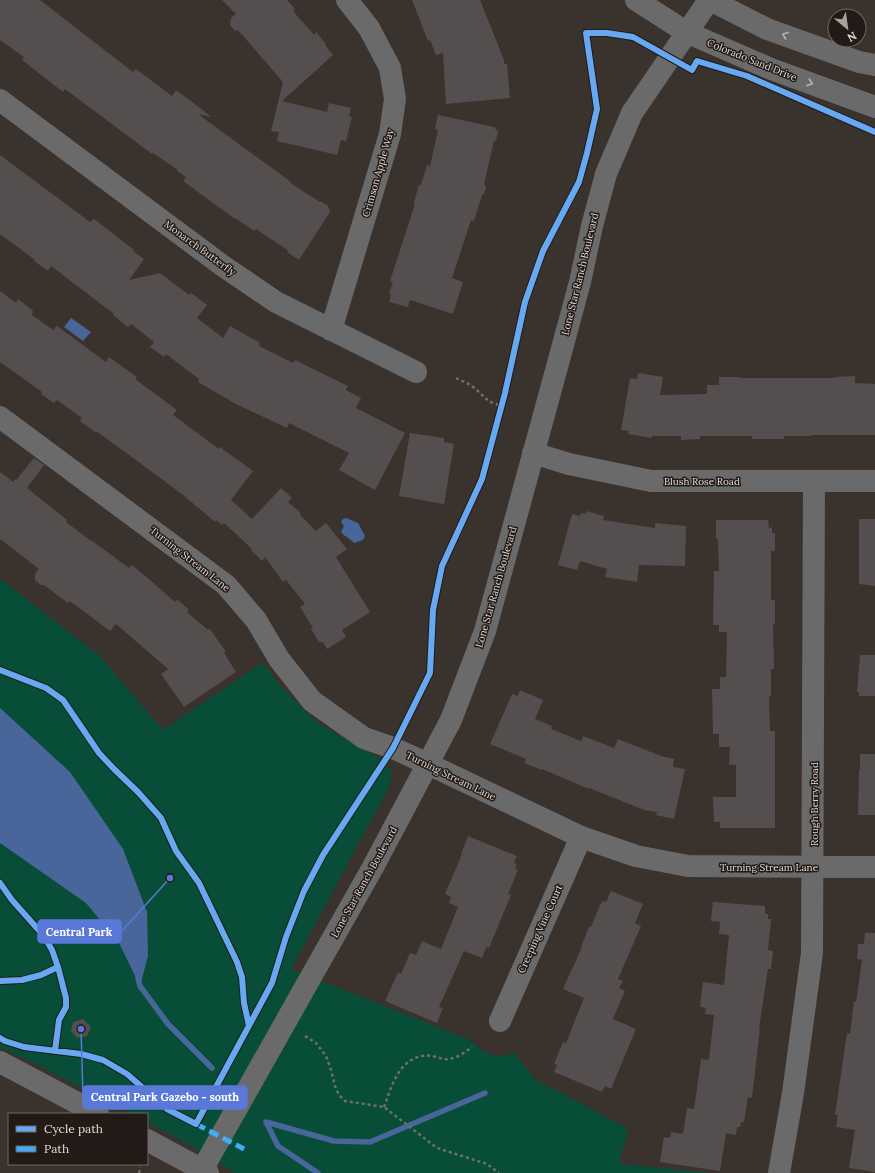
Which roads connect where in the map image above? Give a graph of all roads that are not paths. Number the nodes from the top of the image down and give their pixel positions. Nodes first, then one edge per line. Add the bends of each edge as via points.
1 (347, 0) edge
2 (636, 0) edge
3 (709, 0) edge
4 (686, 32) junction
5 (875, 65) edge
6 (0, 100) edge
7 (875, 107) edge
8 (331, 330) junction
9 (416, 372) dead end
10 (0, 417) edge
11 (533, 453) junction
12 (875, 480) edge
13 (814, 481) junction
14 (428, 764) junction
15 (581, 837) junction
16 (814, 867) junction
17 (875, 867) edge
18 (500, 1021) dead end
19 (0, 1062) edge
20 (96, 1113) edge
21 (148, 1141) edge
22 (205, 1171) edge
23 (780, 1173) edge

1 - 8 street, Crimson Apple Way via 369,28 390,68 395,99 390,134
2 - 4 street, Colorado Sand Drive
3 - 4 street, Lone Star Ranch Boulevard
5 -> 3 street via 859,62 767,29
4 -> 7 street, Colorado Sand Drive via 771,69
4 - 11 street, Lone Star Ranch Boulevard via 632,113 606,174 576,298
6 - 8 street, Monarch Butterfly via 223,266 276,302
8 - 9 street, Monarch Butterfly
10 - 14 street, Turning Stream Lane via 226,585 256,620 279,659 312,700 364,738
11 - 13 street, Blush Rose Road via 569,464 651,481
11 - 14 street, Lone Star Ranch Boulevard via 485,630 451,720
12 - 13 street, Blush Rose Road
13 - 16 street, Rough Berry Road
14 - 15 street, Turning Stream Lane
14 - 22 street, Lone Star Ranch Boulevard
15 - 16 street, Turning Stream Lane via 636,856 688,866
15 - 18 street, Creeping Vine Court
16 - 17 street, Turning Stream Lane
16 - 23 street, Rough Berry Road via 812,953
19 - 20 street
21 - 22 street

